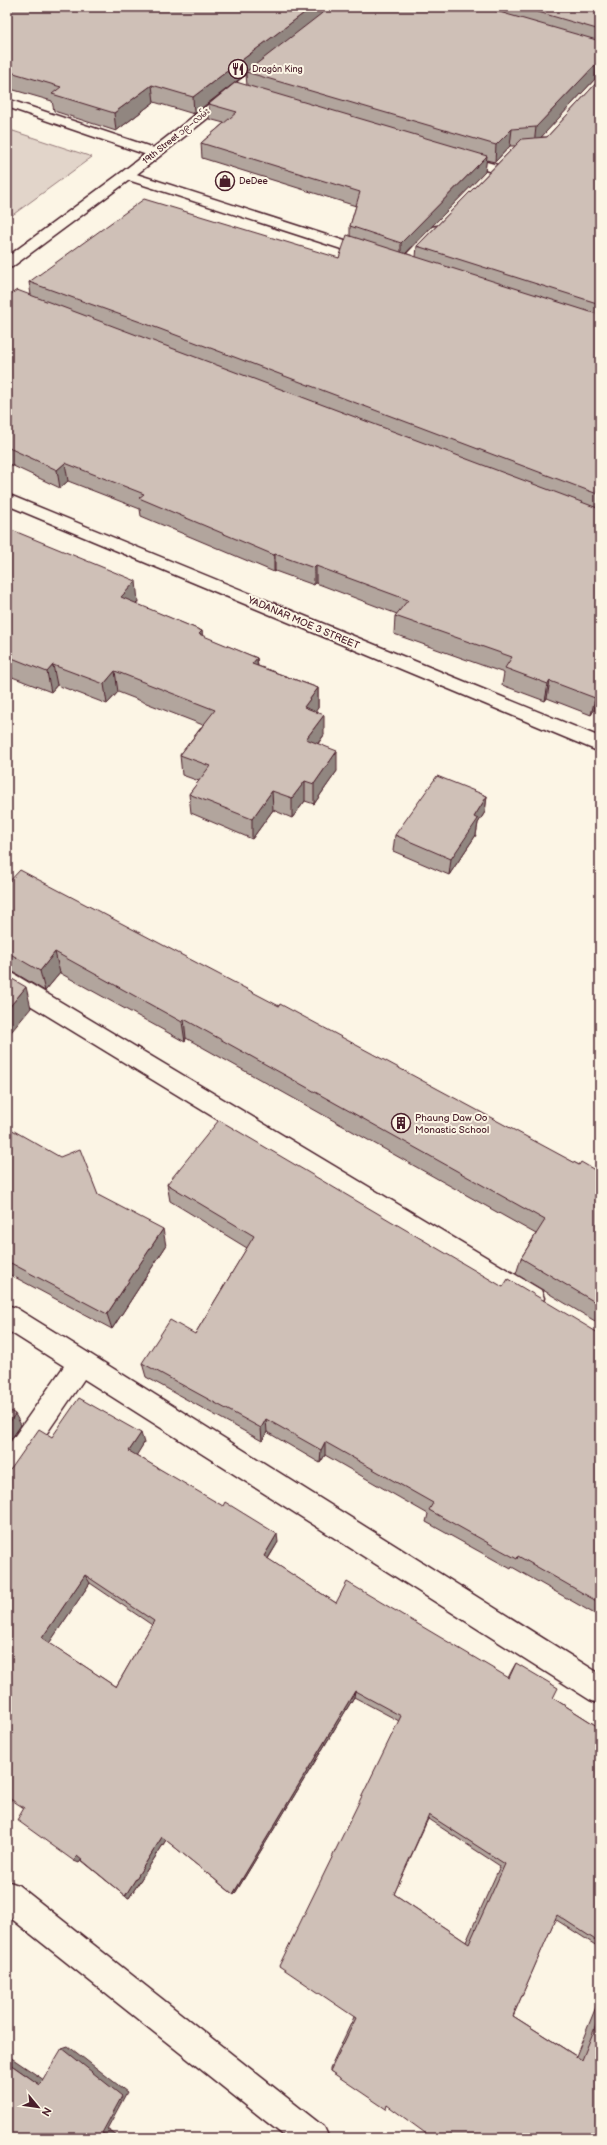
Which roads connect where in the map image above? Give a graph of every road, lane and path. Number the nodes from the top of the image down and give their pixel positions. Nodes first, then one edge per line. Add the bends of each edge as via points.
1 (282, 54) edge
2 (233, 91) junction
3 (248, 95) edge
4 (7, 103) edge
5 (155, 153) junction
6 (443, 153) edge
7 (127, 175) junction
8 (485, 180) edge
9 (448, 219) edge
10 (7, 264) edge
11 (405, 264) junction
12 (420, 269) edge
13 (7, 499) edge
14 (600, 746) edge
15 (7, 980) edge
16 (552, 1310) edge
17 (7, 1316) edge
18 (81, 1362) junction
19 (7, 1469) edge
20 (600, 1690) edge
21 (7, 1896) edge
22 (313, 2138) edge

1 - 2 street, 19th Street ၁၉−လမ်း
2 - 3 street
2 - 5 street, 19th Street ၁၉−လမ်း
4 - 5 street
5 - 7 street, 19th Street ၁၉−လမ်း
6 - 8 street via 500,164
7 - 10 street, 19th Street ၁၉−လမ်း
7 - 11 street
9 - 11 street
11 - 12 street
13 - 14 street, YADANAR MOE 3 STREET
15 - 16 street
17 - 18 street
18 - 19 street
18 - 20 street
21 - 22 street

